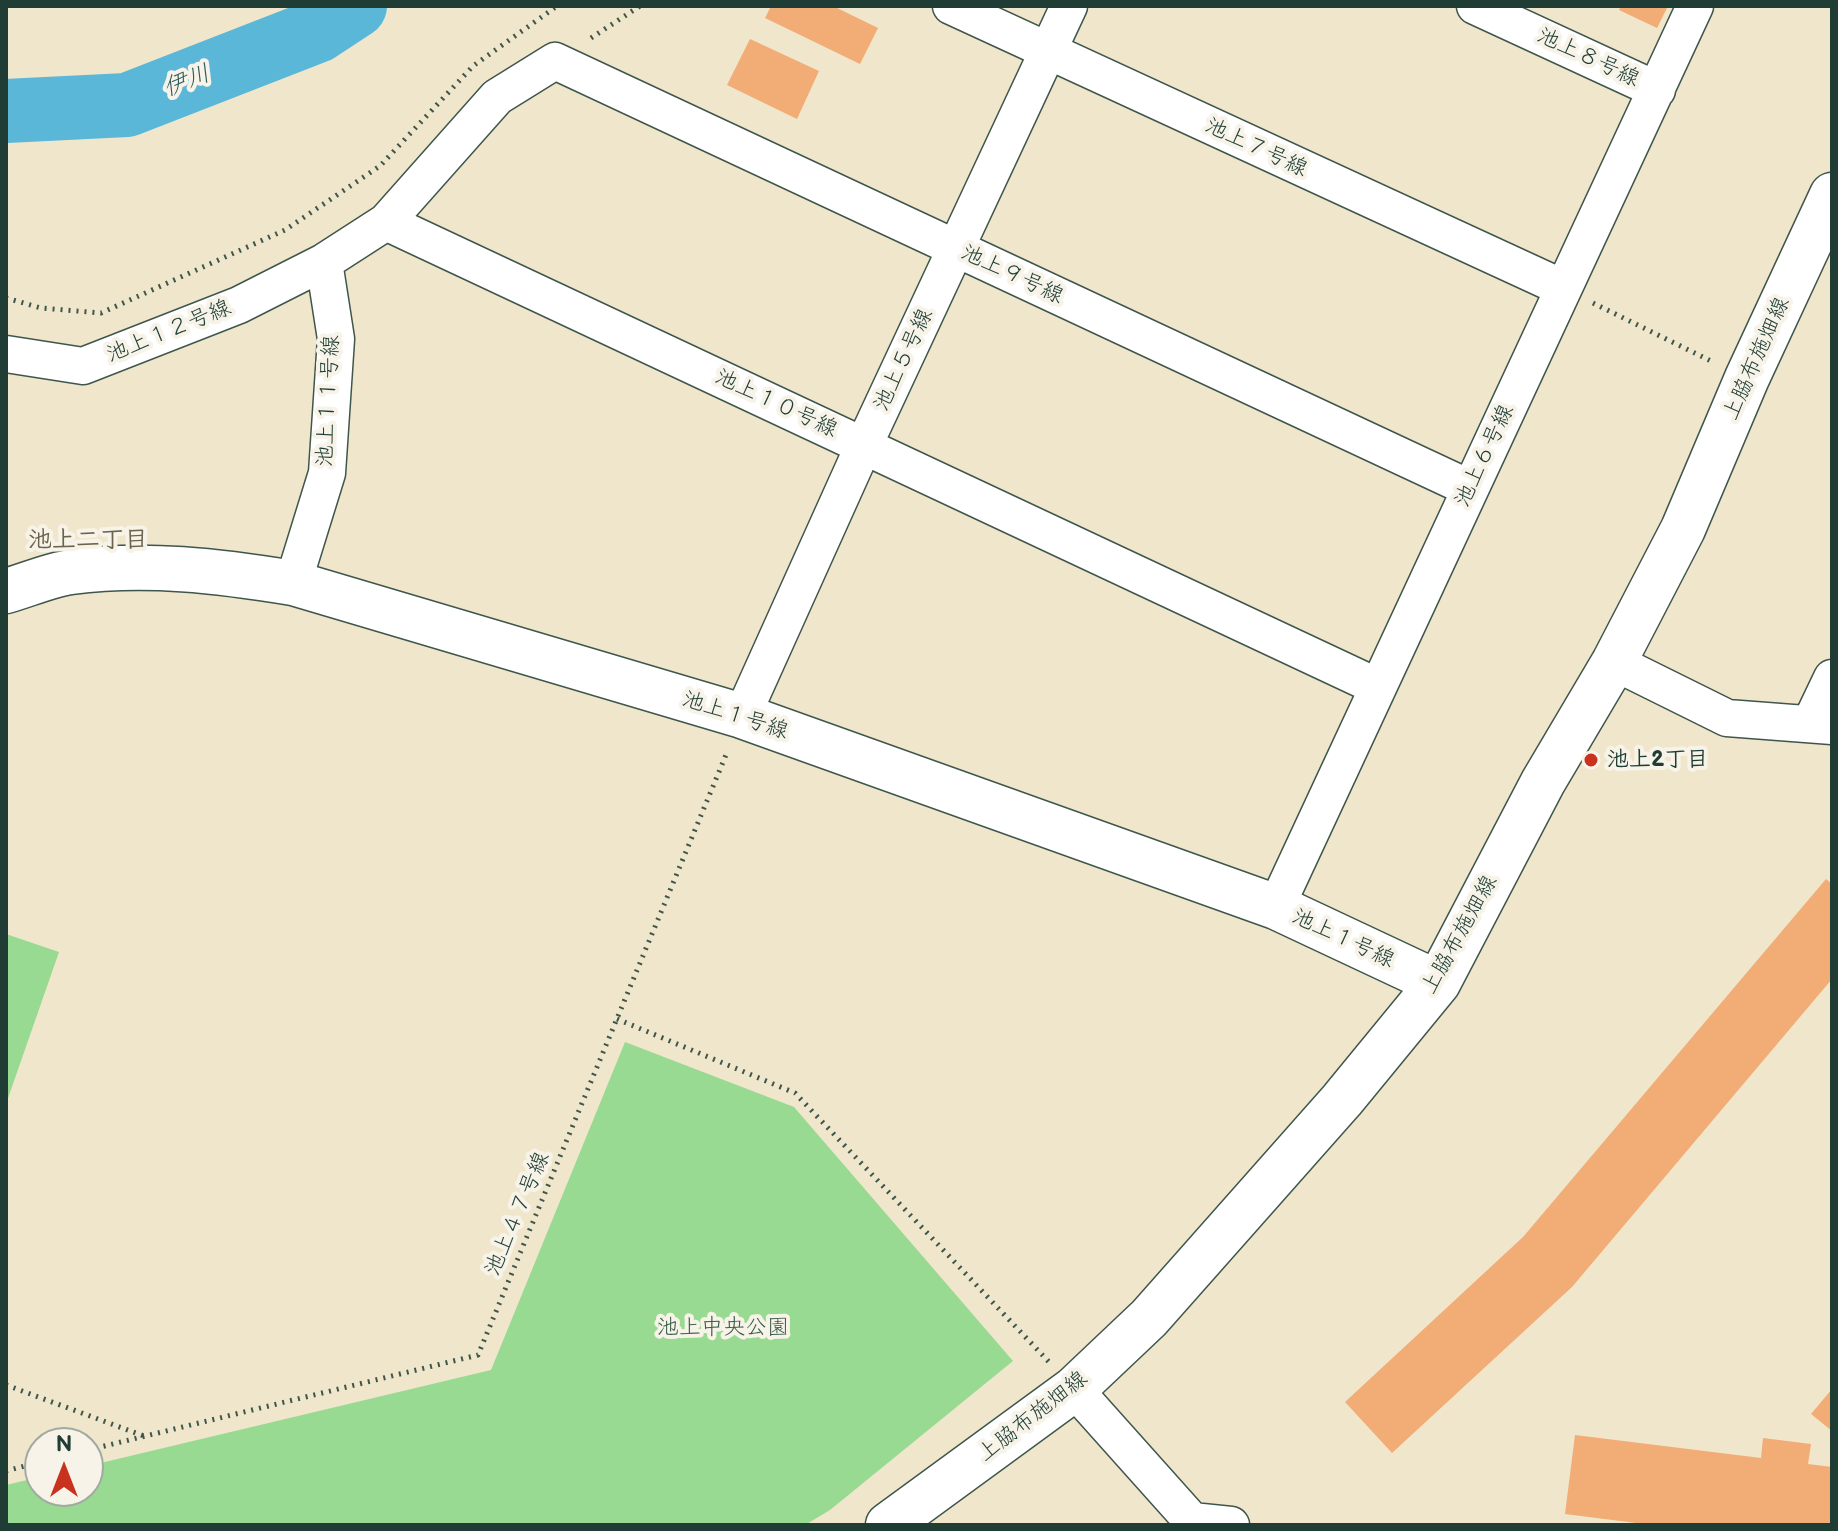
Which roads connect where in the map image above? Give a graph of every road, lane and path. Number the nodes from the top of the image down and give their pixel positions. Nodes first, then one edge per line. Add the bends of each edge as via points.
1 (557, 6) edge
2 (640, 6) edge
3 (951, 6) edge
4 (1069, 6) edge
5 (1475, 6) edge
6 (1695, 6) edge
7 (1048, 52) junction
8 (555, 61) junction
9 (1657, 90) junction
10 (1832, 195) edge
11 (386, 222) junction
12 (957, 249) junction
13 (324, 262) junction
14 (1563, 288) junction
15 (6, 298) edge
16 (6, 354) edge
17 (1747, 378) junction
18 (864, 445) junction
19 (1469, 488) junction
20 (293, 583) junction
21 (6, 591) edge
22 (1614, 662) junction
23 (1832, 678) edge
24 (1378, 687) junction
25 (742, 716) junction
26 (1821, 725) edge
27 (1276, 907) junction
28 (1438, 983) junction
29 (617, 1019) junction
30 (6, 1385) edge
31 (1074, 1389) junction
32 (145, 1436) junction
33 (104, 1446) edge
34 (888, 1525) edge
35 (1231, 1525) edge

1 - 15 path via 473,66 380,166 285,230 101,313 41,308
2 - 8 path
3 - 7 street, 池上７号線
4 - 7 street, 池上５号線
5 - 9 street, 池上８号線
6 - 9 street, 池上６号線
7 - 12 street, 池上５号線
7 - 14 street, 池上７号線
8 - 11 street via 497,97
8 - 12 street, 池上９号線
9 - 14 street, 池上６号線
10 - 17 street, 上脇布施畑線
11 - 13 street, 池上１２号線
11 - 18 street, 池上１０号線
12 - 18 street, 池上５号線
12 - 19 street, 池上９号線
13 - 16 street, 池上１２号線 via 239,305 83,366
13 - 20 street, 池上１１号線 via 336,339 327,473
14 - 17 path
14 - 19 street, 池上６号線
17 - 22 street, 上脇布施畑線 via 1683,529
18 - 24 street, 池上１０号線
18 - 25 street, 池上５号線
19 - 24 street, 池上６号線
20 - 21 street, 池上１号線 via 156,568 70,572
20 - 25 street, 池上１号線
22 - 26 street via 1727,718
22 - 28 street, 上脇布施畑線 via 1543,782
23 - 26 street
24 - 27 street, 池上６号線
25 - 27 street, 池上１号線
25 - 29 path, 池上４７号線
27 - 28 street, 池上１号線
28 - 31 street, 上脇布施畑線 via 1332,1112 1149,1318
29 - 31 path via 795,1093
29 - 32 path, 池上４７号線 via 478,1355
30 - 32 path
31 - 34 street, 上脇布施畑線
31 - 35 street via 1192,1521
32 - 33 path, 池上４７号線

